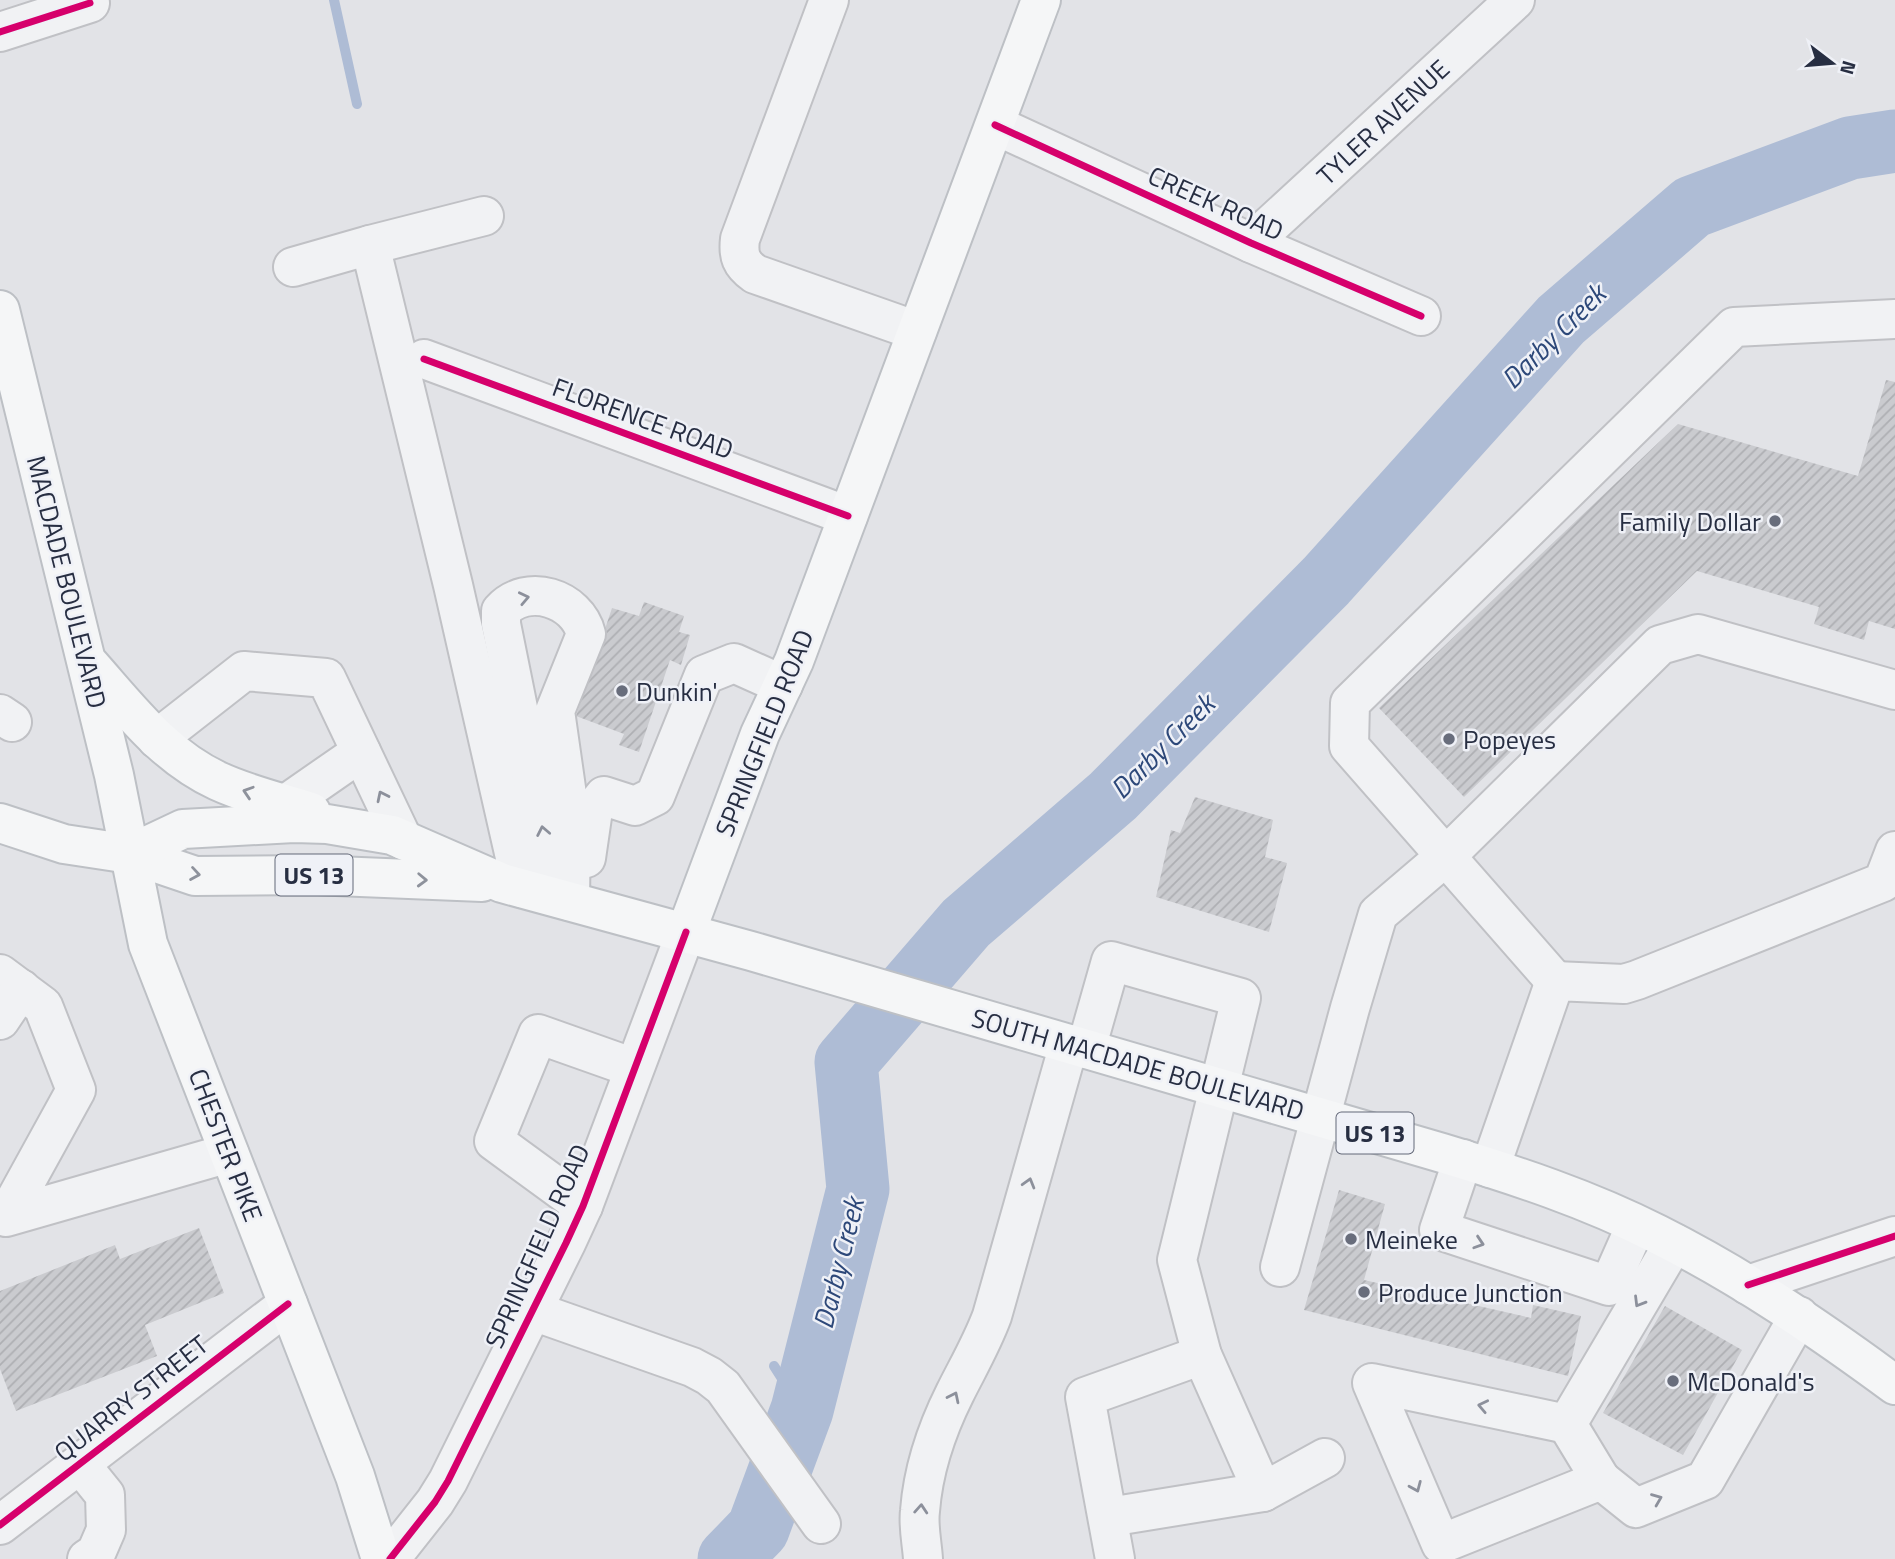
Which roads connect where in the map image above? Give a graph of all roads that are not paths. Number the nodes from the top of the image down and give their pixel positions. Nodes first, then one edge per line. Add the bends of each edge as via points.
1 (1041, 0) edge
2 (1515, 0) edge
3 (90, 4) dead end
4 (821, 4) edge
5 (0, 32) edge
6 (995, 125) junction
7 (484, 216) dead end
8 (1251, 243) junction
9 (370, 245) junction
10 (293, 267) dead end
11 (0, 310) edge
12 (1421, 316) dead end
13 (1895, 319) edge
14 (917, 331) junction
15 (424, 359) dead end
16 (848, 516) junction
17 (86, 661) junction
18 (783, 685) junction
19 (1895, 690) edge
20 (157, 739) junction
21 (361, 752) junction
22 (286, 804) junction
23 (0, 823) edge
24 (360, 829) junction
25 (403, 840) junction
26 (1895, 852) edge
27 (130, 854) junction
28 (1446, 856) junction
29 (512, 885) junction
30 (569, 901) junction
31 (686, 932) junction
32 (1555, 981) junction
33 (7, 994) edge
34 (1077, 1046) junction
35 (634, 1068) junction
36 (1219, 1087) junction
37 (1320, 1117) junction
38 (229, 1153) junction
39 (1476, 1163) junction
40 (583, 1206) junction
41 (3, 1217) edge
42 (1636, 1225) junction
43 (1895, 1236) edge
44 (1674, 1242) junction
45 (1280, 1268) dead end
46 (1748, 1285) junction
47 (288, 1304) junction
48 (533, 1311) junction
49 (1799, 1316) junction
50 (1202, 1355) junction
51 (1895, 1385) edge
52 (1567, 1424) junction
53 (1325, 1458) dead end
54 (80, 1464) junction
55 (1601, 1480) junction
56 (1264, 1492) junction
57 (1109, 1517) junction
58 (821, 1524) dead end
59 (0, 1525) edge
60 (87, 1559) edge
61 (381, 1559) edge
62 (390, 1559) edge
63 (923, 1559) edge
64 (1115, 1559) edge

1 - 6 main road, SPRINGFIELD ROAD
2 - 8 street, TYLER AVENUE
3 - 5 street
4 - 14 street via 738,251 741,261 755,274
6 - 8 street, CREEK ROAD
6 - 14 main road, SPRINGFIELD ROAD
7 - 9 street
8 - 12 street, CREEK ROAD
9 - 10 street
9 - 29 street via 456,598
11 - 17 main road, MACDADE BOULEVARD
13 - 28 street via 1734,327 1350,703 1349,746
14 - 16 main road, SPRINGFIELD ROAD
15 - 16 street, FLORENCE ROAD
16 - 18 main road, SPRINGFIELD ROAD
17 - 20 main road
17 - 27 main road, MACDADE BOULEVARD
18 - 30 street via 734,663 704,675 655,796 635,807 604,796 593,810
18 - 31 main road, SPRINGFIELD ROAD
19 - 28 street via 1698,635 1660,645
20 - 21 street via 244,671 326,678
22 -> 20 main road via 219,782 184,762
21 - 22 street
25 -> 21 street
22 - 24 main road
23 - 27 main road, US 13 via 64,844
24 - 25 main road, SOUTH MACDADE BOULEVARD / US 13
24 - 27 main road, SOUTH MACDADE BOULEVARD / US 13 via 294,823 183,829
25 - 29 main road, SOUTH MACDADE BOULEVARD / US 13
26 - 32 street via 1883,882 1637,980 1624,984
27 -> 29 main road, SOUTH MACDADE BOULEVARD / US 13 via 195,876 312,875
27 - 38 main road, CHESTER PIKE via 148,944
28 - 32 street
28 - 37 street via 1378,914
29 - 30 main road, SOUTH MACDADE BOULEVARD / US 13
30 -> 30 street via 544,837 501,624 501,611 523,596 544,595 569,609 583,622 586,634 555,711 571,823
30 - 31 main road, SOUTH MACDADE BOULEVARD / US 13
31 - 34 main road, SOUTH MACDADE BOULEVARD / US 13
31 - 35 street, SPRINGFIELD ROAD
32 - 39 street
33 - 41 street via 43,1006 76,1090
34 - 36 main road, SOUTH MACDADE BOULEVARD / US 13
34 - 36 street via 1111,961 1241,998
63 -> 34 street via 919,1514 930,1460 992,1316
35 - 40 street, SPRINGFIELD ROAD
35 - 40 street via 538,1034 494,1141
36 - 37 main road, SOUTH MACDADE BOULEVARD / US 13
36 - 50 street via 1177,1260
37 - 39 main road, SOUTH MACDADE BOULEVARD / US 13
37 - 45 street
38 - 41 street
38 - 47 main road, CHESTER PIKE
39 - 42 main road, SOUTH MACDADE BOULEVARD / US 13
39 -> 42 street via 1439,1230 1609,1286
40 - 48 street, SPRINGFIELD ROAD
42 - 44 main road, SOUTH MACDADE BOULEVARD / US 13
43 - 46 street
44 - 46 main road, SOUTH MACDADE BOULEVARD / US 13
44 -> 52 street
46 - 49 main road, SOUTH MACDADE BOULEVARD / US 13
47 - 54 street, QUARRY STREET
47 - 61 main road, CHESTER PIKE via 355,1476
48 - 58 street via 692,1367 723,1387
48 - 62 street, SPRINGFIELD ROAD via 448,1481
49 - 51 main road, SOUTH MACDADE BOULEVARD / US 13
55 -> 49 street via 1636,1508 1705,1480
50 - 56 street
50 - 57 street via 1085,1397
52 - 55 street
52 -> 55 street via 1372,1383 1441,1544
53 - 56 street
54 - 59 street, QUARRY STREET
54 - 60 street via 106,1495 106,1530 96,1553
56 - 57 street
57 - 64 street

